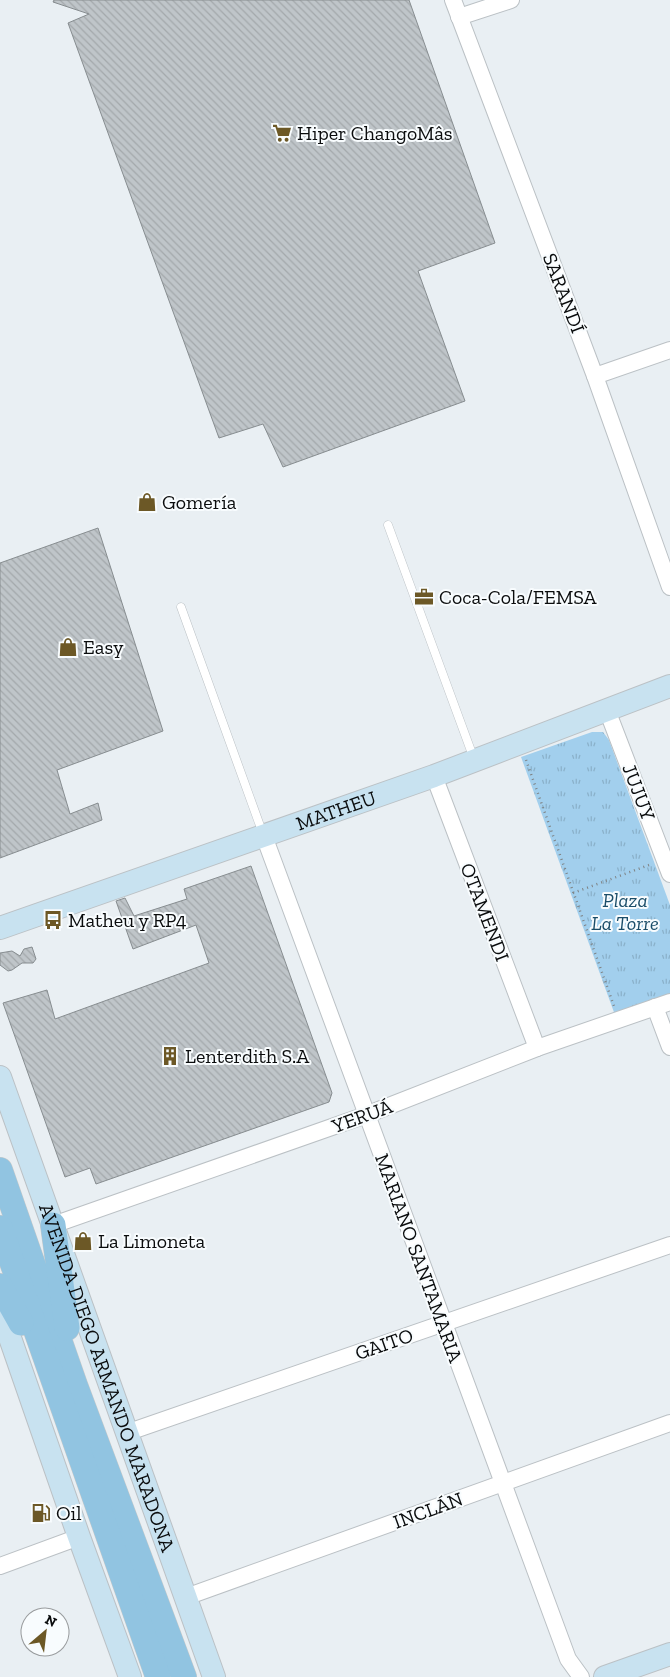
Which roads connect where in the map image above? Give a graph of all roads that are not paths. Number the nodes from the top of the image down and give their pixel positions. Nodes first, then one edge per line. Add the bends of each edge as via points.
1 (453, 0) edge
2 (511, 0) edge
3 (459, 17) junction
4 (670, 350) edge
5 (595, 376) junction
6 (388, 525) dead end
7 (670, 587) edge
8 (181, 607) dead end
9 (670, 686) edge
10 (607, 710) junction
11 (475, 760) junction
12 (434, 776) junction
13 (264, 836) junction
14 (670, 874) edge
15 (0, 928) edge
16 (663, 1005) edge
17 (670, 1047) edge
18 (536, 1048) junction
19 (0, 1077) edge
20 (366, 1115) junction
21 (0, 1170) edge
22 (53, 1225) junction
23 (0, 1228) edge
24 (670, 1246) edge
25 (0, 1286) edge
26 (0, 1309) edge
27 (443, 1323) junction
28 (51, 1376) junction
29 (75, 1385) junction
30 (670, 1423) edge
31 (126, 1433) junction
32 (502, 1483) junction
33 (79, 1537) junction
34 (0, 1566) edge
35 (186, 1597) junction
36 (670, 1654) edge
37 (130, 1677) edge
38 (158, 1677) edge
39 (184, 1677) edge
40 (214, 1677) edge
41 (581, 1677) edge
42 (605, 1677) edge

1 - 3 street, SARANDÍ
2 - 3 street
3 - 5 street, SARANDÍ
4 - 5 street
5 - 7 street, SARANDÍ
6 - 11 lane
8 - 13 lane
9 - 10 street, MATHEU
10 - 11 street, MATHEU
10 - 14 street, JUJUY
11 - 12 street, MATHEU
12 - 13 street, MATHEU
12 - 18 street, OTAMENDI
13 - 15 street, MATHEU
13 - 20 street, MARIANO SANTAMARIA
16 - 17 street
16 - 18 street, YERUÁ
18 - 20 street, YERUÁ
19 - 22 street, AVENIDA DIEGO ARMANDO MARADONA
20 - 22 street, YERUÁ
20 - 27 street, MARIANO SANTAMARIA
21 - 29 main road, AVENIDA DIEGO ARMANDO MARADONA
22 - 29 main road
22 - 31 street, AVENIDA DIEGO ARMANDO MARADONA
23 - 28 main road
24 - 27 street, GAITO
25 - 28 main road
26 - 33 street
27 - 31 street, GAITO
27 - 32 street, MARIANO SANTAMARIA
28 - 38 main road
29 - 39 main road, AVENIDA DIEGO ARMANDO MARADONA
30 - 32 street, INCLÁN
31 - 35 street, AVENIDA DIEGO ARMANDO MARADONA
32 - 35 street, INCLÁN
32 - 41 street, MARIANO SANTAMARIA via 568,1659
33 - 34 street
33 - 37 street
35 - 40 street, AVENIDA DIEGO ARMANDO MARADONA
36 - 42 street

